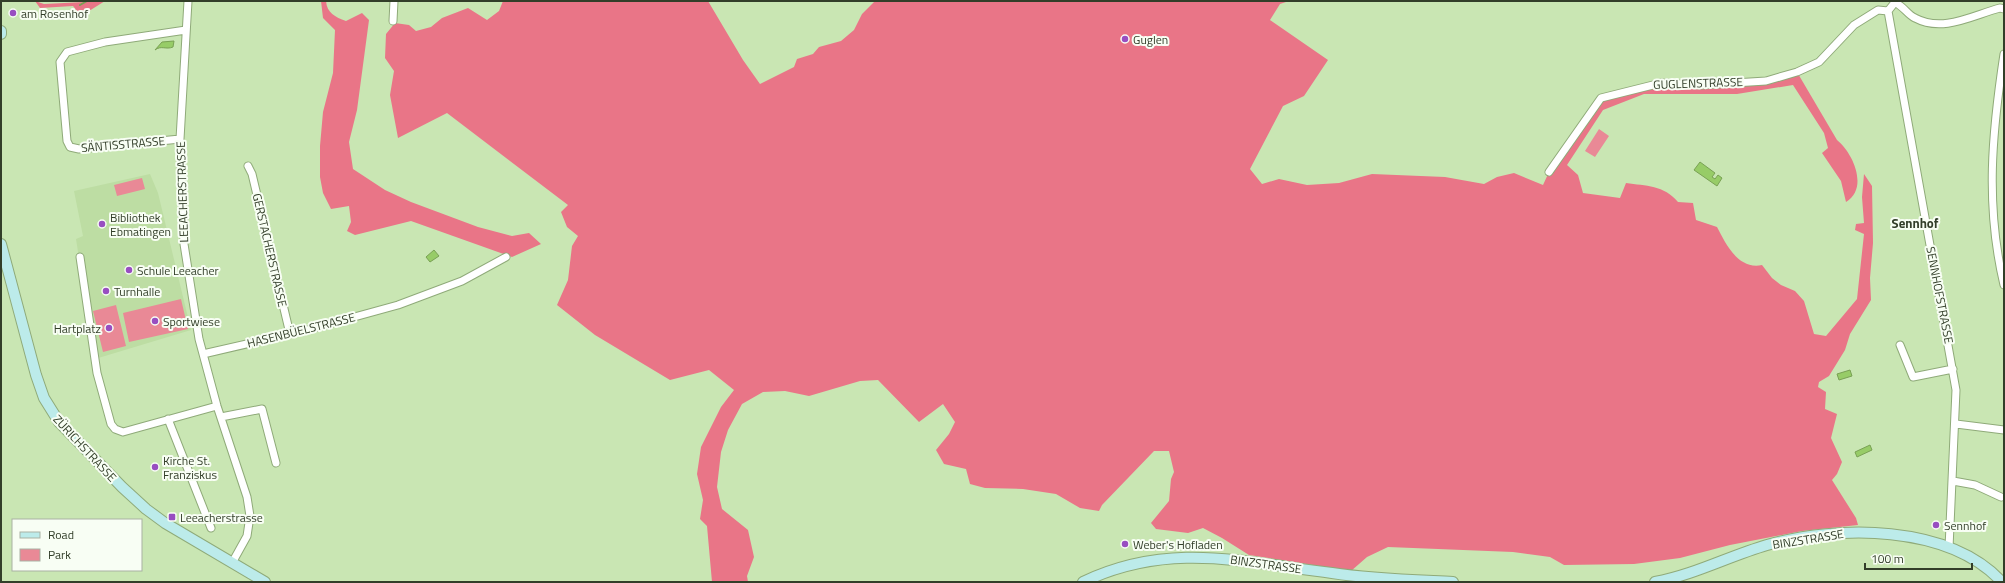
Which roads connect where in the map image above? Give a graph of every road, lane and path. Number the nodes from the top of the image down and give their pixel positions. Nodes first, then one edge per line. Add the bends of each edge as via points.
1 (188, 1) edge
2 (394, 1) edge
3 (1896, 2) edge
4 (2004, 10) edge
5 (1888, 11) junction
6 (392, 21) dead end
7 (186, 30) junction
8 (1, 31) edge
9 (1, 34) edge
10 (2004, 54) edge
11 (180, 139) junction
12 (248, 166) dead end
13 (1549, 172) dead end
14 (1, 244) edge
15 (80, 257) dead end
16 (506, 257) dead end
17 (2004, 284) edge
18 (290, 334) junction
19 (1900, 345) dead end
20 (203, 354) junction
21 (1953, 369) junction
22 (217, 406) junction
23 (221, 417) junction
24 (168, 419) junction
25 (1956, 424) junction
26 (2004, 430) edge
27 (276, 463) dead end
28 (1953, 481) junction
29 (2000, 497) dead end
30 (211, 528) dead end
31 (1949, 548) junction
32 (232, 563) junction
33 (265, 582) edge
34 (1083, 582) edge
35 (1453, 582) edge
36 (1655, 582) edge
37 (2002, 582) edge

1 - 7 street, LEEACHERSTRASSE
2 - 6 street
3 - 4 street via 1914,17 1938,24 1962,20 2000,8
3 - 5 street
5 - 13 street, GUGLENSTRASSE via 1878,10 1854,26 1819,62 1797,72 1766,81 1702,85 1661,83 1601,98
5 - 21 street, SENNHOFSTRASSE
7 - 11 street, LEEACHERSTRASSE
7 - 11 street, SÄNTISSTRASSE via 105,42 67,52 60,62 67,141 70,147 79,149
8 - 9 main road
10 - 17 street via 1994,121 1992,165 1995,234
11 - 20 street, LEEACHERSTRASSE via 184,250
12 - 18 street, GERSTACHERSTRASSE
14 - 32 main road, ZÜRICHSTRASSE via 36,375 44,398 59,422 146,509
15 - 24 street via 97,373 111,424 123,432
16 - 18 street, HASENBÜELSTRASSE via 462,281 398,305
18 - 20 street, HASENBÜELSTRASSE
19 - 21 street via 1913,377
20 - 22 street, LEEACHERSTRASSE
21 - 25 street, SENNHOFSTRASSE
22 - 23 street, LEEACHERSTRASSE
22 - 24 street
23 - 27 street via 262,409
23 - 32 street, LEEACHERSTRASSE via 247,497 250,516 247,536
24 - 30 street
25 - 26 street
25 - 28 street, SENNHOFSTRASSE
28 - 29 street via 1975,485
28 - 31 street, SENNHOFSTRASSE
31 - 36 main road, BINZSTRASSE via 1888,534 1819,535 1766,546 1695,572
31 - 37 main road, BINZSTRASSE via 1976,561
32 - 33 main road, ZÜRICHSTRASSE
34 - 35 main road, BINZSTRASSE via 1130,564 1173,557 1211,557 1359,577

